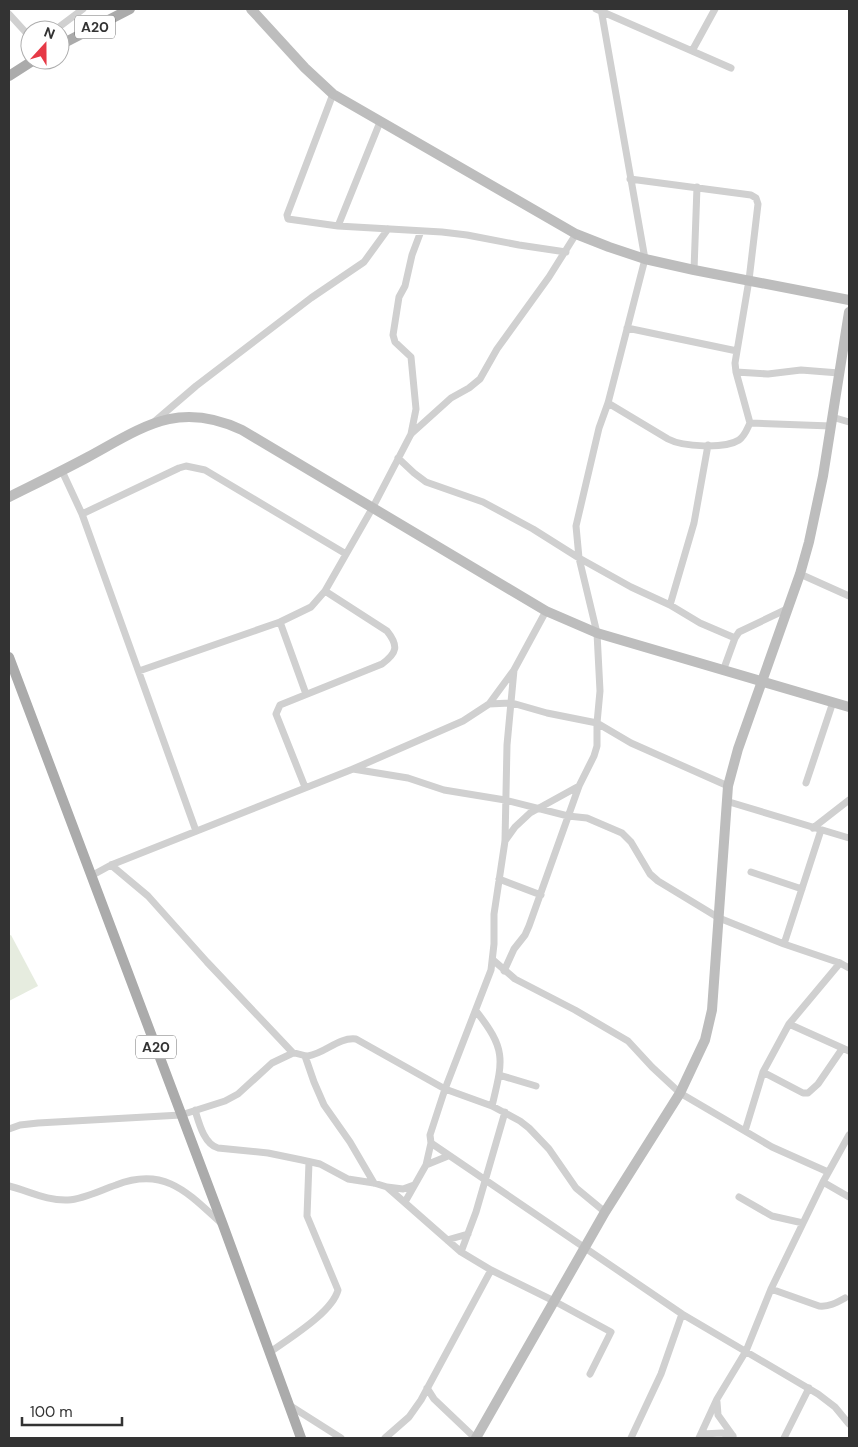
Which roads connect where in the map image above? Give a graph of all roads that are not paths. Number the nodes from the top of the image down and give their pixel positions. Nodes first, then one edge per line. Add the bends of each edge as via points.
1 (83, 9) edge
2 (130, 9) edge
3 (252, 9) edge
4 (715, 9) edge
5 (600, 10) edge
6 (9, 14) edge
7 (68, 20) edge
8 (20, 26) edge
9 (70, 40) edge
10 (692, 51) junction
11 (731, 68) dead end
12 (20, 69) edge
13 (9, 76) edge
14 (333, 94) junction
15 (380, 122) junction
16 (630, 178) junction
17 (697, 187) junction
18 (338, 226) junction
19 (388, 230) junction
20 (421, 231) junction
21 (576, 234) junction
22 (566, 252) junction
23 (645, 259) junction
24 (694, 270) junction
25 (750, 280) junction
26 (849, 300) edge
27 (849, 312) edge
28 (627, 328) junction
29 (737, 351) junction
30 (736, 372) junction
31 (840, 373) junction
32 (608, 403) junction
33 (832, 421) junction
34 (849, 422) edge
35 (152, 423) junction
36 (750, 423) junction
37 (411, 434) junction
38 (708, 445) junction
39 (398, 458) junction
40 (62, 471) junction
41 (9, 498) edge
42 (373, 508) junction
43 (82, 514) junction
44 (346, 554) junction
45 (579, 558) junction
46 (800, 574) junction
47 (325, 591) junction
48 (849, 596) edge
49 (670, 605) junction
50 (788, 610) junction
51 (546, 611) junction
52 (280, 622) junction
53 (596, 633) junction
54 (734, 638) junction
55 (10, 661) edge
56 (514, 670) junction
57 (139, 671) junction
58 (723, 671) junction
59 (762, 682) junction
60 (306, 694) junction
61 (833, 702) junction
62 (512, 703) junction
63 (488, 704) junction
64 (849, 707) edge
65 (597, 723) junction
66 (352, 769) junction
67 (806, 783) dead end
68 (579, 786) junction
69 (728, 786) junction
70 (305, 787) junction
71 (505, 800) junction
72 (849, 800) edge
73 (726, 801) junction
74 (538, 807) junction
75 (568, 816) junction
76 (813, 828) junction
77 (821, 830) junction
78 (196, 831) junction
79 (849, 838) edge
80 (505, 841) junction
81 (111, 865) junction
82 (751, 872) dead end
83 (91, 876) junction
84 (499, 879) junction
85 (802, 889) junction
86 (541, 894) junction
87 (719, 918) junction
88 (784, 944) junction
89 (493, 960) junction
90 (840, 963) junction
91 (849, 968) edge
92 (504, 971) junction
93 (476, 1011) junction
94 (789, 1024) junction
95 (846, 1050) edge
96 (293, 1053) junction
97 (305, 1056) junction
98 (763, 1072) junction
99 (500, 1075) junction
100 (536, 1086) dead end
101 (445, 1089) junction
102 (680, 1093) junction
103 (492, 1106) junction
104 (195, 1110) junction
105 (505, 1112) junction
106 (181, 1115) junction
107 (9, 1129) edge
108 (745, 1131) junction
109 (849, 1135) edge
110 (431, 1143) junction
111 (448, 1156) junction
112 (309, 1162) junction
113 (426, 1165) junction
114 (828, 1172) junction
115 (486, 1180) junction
116 (823, 1182) junction
117 (374, 1183) junction
118 (415, 1185) junction
119 (9, 1186) edge
120 (387, 1188) junction
121 (739, 1197) dead end
122 (849, 1197) edge
123 (405, 1202) junction
124 (605, 1212) junction
125 (803, 1223) junction
126 (222, 1225) junction
127 (468, 1234) junction
128 (447, 1240) junction
129 (585, 1247) junction
130 (461, 1252) junction
131 (491, 1270) junction
132 (771, 1289) junction
133 (845, 1298) dead end
134 (554, 1301) junction
135 (682, 1314) junction
136 (746, 1351) junction
137 (270, 1354) junction
138 (590, 1374) dead end
139 (427, 1388) junction
140 (809, 1388) junction
141 (717, 1399) junction
142 (289, 1405) junction
143 (849, 1424) edge
144 (700, 1436) edge
145 (734, 1437) edge
146 (301, 1438) edge
147 (341, 1438) edge
148 (385, 1438) edge
149 (476, 1438) edge
150 (631, 1438) edge
151 (784, 1438) edge

1 - 7 street
2 - 9 main road, A20
3 - 14 street
4 - 10 street
5 - 10 street
5 - 16 street
6 - 8 street
10 - 11 street
12 - 13 main road
14 - 15 street
14 - 18 street via 286,217
15 - 18 street
15 - 21 street
16 - 17 street
16 - 23 street
17 - 24 street
17 - 25 street via 756,198
18 - 19 street
19 - 20 street
19 - 35 street via 364,262 311,298
20 - 22 street via 467,235
20 - 37 street via 406,286 399,297 393,335 395,342 411,357 416,409
21 - 22 street
21 - 23 street
22 - 37 street via 480,379 451,398
23 - 24 street
23 - 28 street
24 - 25 street
25 - 26 street
25 - 29 street
27 - 31 street
28 - 29 street
28 - 32 street
29 - 30 street
30 - 31 street via 768,374 801,370
30 - 36 street
31 - 33 street
32 - 38 street via 676,443
32 - 45 street via 577,519
33 - 34 street
33 - 36 street
33 - 46 street via 817,508
35 - 40 street
35 - 42 street via 193,416 227,422
36 - 38 street via 739,440 730,444
37 - 39 street
38 - 49 street via 694,523
39 - 42 street
39 - 45 street via 426,482 483,502
40 - 41 street
40 - 43 street
42 - 44 street
42 - 51 street
43 - 44 street via 179,468 195,467
43 - 57 street
44 - 47 street
45 - 49 street
45 - 53 street
46 - 48 street
46 - 50 street
47 - 52 street via 310,606
47 - 60 street via 387,631 394,640 395,648 392,657 382,664
49 - 54 street
50 - 54 street via 744,629
50 - 59 street
51 - 53 street
51 - 56 street
52 - 57 street
52 - 60 street
53 - 58 street
53 - 65 street via 600,691
54 - 58 street
55 - 83 main road, A20
56 - 62 street
56 - 63 street
57 - 78 street
58 - 59 street
59 - 61 street
59 - 69 street
60 - 70 street via 280,706 276,714
61 - 64 street
61 - 67 street
62 - 63 street
62 - 65 street
62 - 71 street
63 - 66 street via 463,721
65 - 68 street via 597,746
65 - 69 street via 631,743
66 - 70 street
66 - 71 street
68 - 74 street
68 - 75 street
69 - 73 street
70 - 78 street
71 - 74 street
71 - 80 street
72 - 76 street
73 - 76 street
73 - 87 street
74 - 75 street
74 - 80 street via 521,820
75 - 86 street
75 - 87 street via 586,818 622,833 650,874
76 - 77 street
77 - 79 street
77 - 85 street
78 - 81 street
80 - 84 street
81 - 83 street
81 - 96 street via 148,896
82 - 85 street
83 - 106 main road, A20
84 - 86 street
84 - 89 street
85 - 88 street
86 - 92 street via 530,926
87 - 88 street
87 - 102 street via 710,1018 705,1040
88 - 90 street
89 - 92 street
89 - 93 street
90 - 91 street
90 - 94 street
92 - 102 street via 628,1041
93 - 99 street via 496,1040 501,1056
93 - 101 street
94 - 95 street
94 - 98 street
95 - 98 street via 808,1093
96 - 97 street
96 - 104 street via 272,1063 238,1094
97 - 101 street via 326,1050 342,1040 356,1039
97 - 117 street via 324,1105
98 - 108 street
99 - 100 street
99 - 103 street
101 - 103 street
101 - 110 street via 430,1135
102 - 108 street
102 - 124 street
103 - 105 street
104 - 106 street
104 - 112 street via 209,1144 215,1148 268,1153
105 - 115 street
105 - 124 street via 529,1128 549,1149 576,1188
106 - 107 street via 38,1123
106 - 126 main road, A20
108 - 114 street
109 - 114 street
110 - 111 street
110 - 113 street
111 - 113 street
111 - 115 street
112 - 117 street via 320,1164 348,1179
112 - 137 street via 307,1216 338,1290 337,1296 323,1313
113 - 118 street
114 - 116 street
115 - 127 street
115 - 129 street
116 - 122 street
116 - 125 street
117 - 120 street
118 - 120 street via 403,1189
118 - 123 street
119 - 126 street via 47,1198 69,1200 134,1178 156,1178 190,1194
120 - 123 street
121 - 125 street via 772,1216
123 - 128 street
124 - 129 street
125 - 132 street
126 - 137 main road, A20
127 - 128 street
127 - 130 street
128 - 130 street
129 - 134 street
129 - 135 street
130 - 131 street
131 - 134 street
131 - 139 street
132 - 133 street via 819,1306 831,1305
132 - 136 street
134 - 138 street via 611,1332
134 - 149 street
135 - 136 street
135 - 150 street via 661,1374
136 - 140 street
136 - 141 street
137 - 142 main road, A20
139 - 148 street via 409,1417
139 - 149 street
140 - 143 street via 835,1407
140 - 151 street
141 - 144 street
141 - 145 street via 718,1415
142 - 146 main road, A20
142 - 147 street
144 - 145 street via 722,1433

